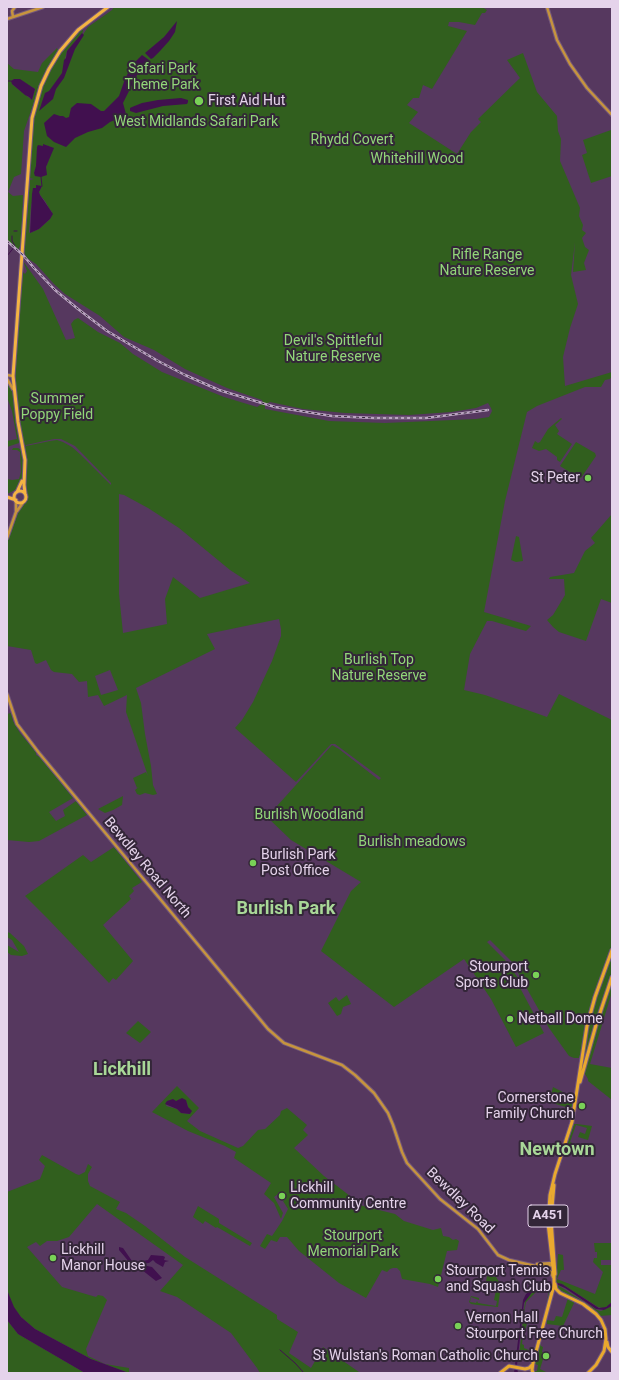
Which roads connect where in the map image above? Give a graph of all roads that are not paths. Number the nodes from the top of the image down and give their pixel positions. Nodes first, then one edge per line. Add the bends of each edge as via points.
1 (15, 7) edge
2 (44, 7) edge
3 (102, 7) edge
4 (108, 7) edge
5 (547, 7) edge
6 (100, 12) junction
7 (13, 16) junction
8 (7, 19) edge
9 (612, 115) edge
10 (7, 375) edge
11 (13, 378) junction
12 (7, 379) edge
13 (14, 389) junction
14 (24, 477) junction
15 (16, 492) junction
16 (25, 493) junction
17 (7, 496) edge
18 (16, 500) junction
19 (24, 501) junction
20 (16, 512) junction
21 (7, 538) edge
22 (7, 694) edge
23 (612, 950) edge
24 (612, 977) edge
25 (264, 1024) joint
26 (578, 1087) junction
27 (531, 1264) junction
28 (554, 1264) junction
29 (539, 1266) junction
30 (554, 1283) junction
31 (562, 1294) junction
32 (550, 1298) junction
33 (606, 1336) junction
34 (612, 1352) edge
35 (602, 1354) junction
36 (533, 1363) junction
37 (521, 1368) junction
38 (500, 1373) edge
39 (526, 1373) edge
40 (533, 1373) edge
41 (588, 1373) edge

1 - 7 main road via 12,11
2 - 7 main road
3 - 6 highway
4 - 6 highway
5 - 9 main road via 557,40 570,64 587,88
6 - 11 highway via 78,30 60,51 41,86 35,107 30,142
7 - 8 main road
10 - 11 main road
11 - 12 main road
11 - 13 highway
12 - 13 main road
13 - 14 highway
14 - 15 highway
14 - 16 highway
15 - 16 highway
15 - 17 highway
15 - 18 highway
16 - 19 highway
17 - 18 highway
18 - 19 highway
18 - 20 main road
19 - 20 main road
20 - 21 main road
22 - 25 main road, Bewdley Road North via 17,724 66,787
23 - 26 main road, A451 via 587,1026
24 - 26 main road, A451
25 - 27 main road, Bewdley Road via 284,1043 350,1070 374,1093 388,1113 407,1162 440,1199 478,1230 494,1251 505,1258
26 - 28 main road, A451 via 572,1122 550,1193 548,1228
27 - 28 main road
27 - 29 main road
28 - 29 main road
28 - 30 main road, A451
29 - 30 main road via 553,1275
30 - 31 main road
30 - 32 main road, A451
31 - 32 main road via 556,1292
31 - 33 main road via 583,1304 596,1314 603,1323
32 - 36 main road, A451
33 - 34 main road
33 - 35 main road
34 - 35 main road via 606,1351
35 - 41 main road
36 - 37 main road via 529,1368
36 - 40 main road, A451
37 - 38 main road via 508,1366
37 - 39 main road

